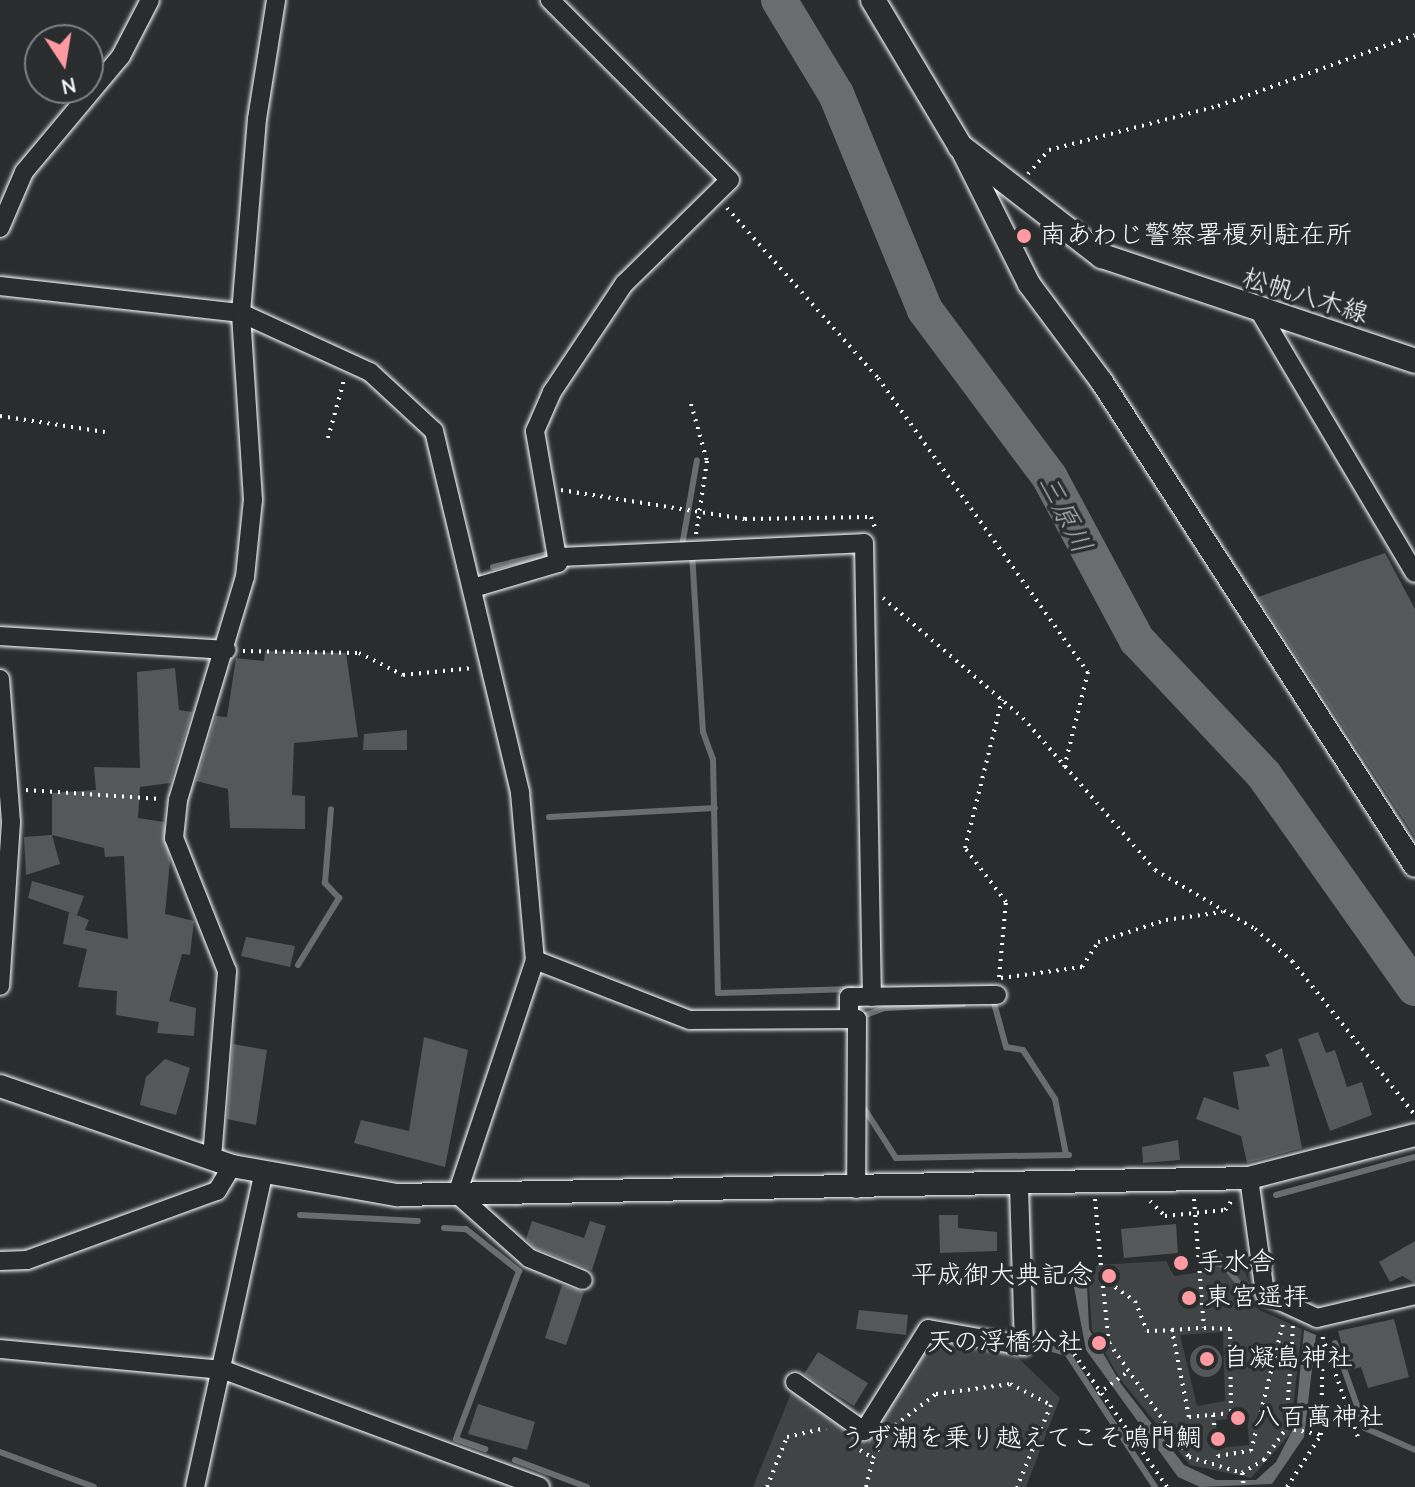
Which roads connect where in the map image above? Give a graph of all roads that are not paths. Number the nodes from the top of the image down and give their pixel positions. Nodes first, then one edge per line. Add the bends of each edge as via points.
1 (150, 0) edge
2 (276, 0) edge
3 (550, 0) edge
4 (873, 0) edge
5 (960, 146) junction
6 (0, 228) edge
7 (0, 286) edge
8 (241, 313) junction
9 (1261, 314) junction
10 (1415, 361) edge
11 (558, 557) junction
12 (1415, 573) edge
13 (473, 588) junction
14 (0, 636) edge
15 (227, 650) junction
16 (0, 679) edge
17 (1415, 866) edge
18 (535, 960) junction
19 (0, 986) edge
20 (998, 986) road end
21 (872, 997) junction
22 (849, 1019) junction
23 (0, 1086) edge
24 (1415, 1135) edge
25 (222, 1162) junction
26 (263, 1174) junction
27 (1249, 1178) junction
28 (1019, 1183) junction
29 (856, 1189) junction
30 (457, 1194) junction
31 (0, 1261) edge
32 (583, 1280) dead end
33 (1415, 1295) edge
34 (0, 1349) edge
35 (224, 1370) junction
36 (795, 1382) dead end
37 (195, 1487) edge
38 (540, 1487) edge

1 - 6 street via 121,56 24,172
2 - 8 street via 257,119
3 - 11 street via 730,180 624,284 552,392 535,431
4 - 5 main road, 松帆八木線
5 - 9 main road, 松帆八木線 via 1102,256
5 - 17 street via 1029,284 1120,408
7 - 8 street
8 - 13 street via 349,362 415,407 434,431
8 - 15 street via 253,500
9 - 10 main road, 松帆八木線
9 - 12 street
11 - 13 street
11 - 21 street via 864,543
13 - 18 street via 520,793
14 - 15 street
15 - 25 street via 178,800 174,838 227,971
16 - 19 street via 9,789
18 - 22 street via 690,1020
18 - 30 street
20 - 21 street
21 - 22 street via 849,997
22 - 29 street via 857,1019
23 - 25 street
24 - 27 street
25 - 26 street
25 - 31 street via 217,1191 27,1260
26 - 30 street via 367,1192
26 - 35 street
27 - 28 street
27 - 33 street via 1265,1294 1321,1317
28 - 29 street
28 - 36 street via 1024,1346 928,1329 864,1431
29 - 30 street
30 - 32 street via 529,1258
34 - 35 street
35 - 37 street
35 - 38 street

